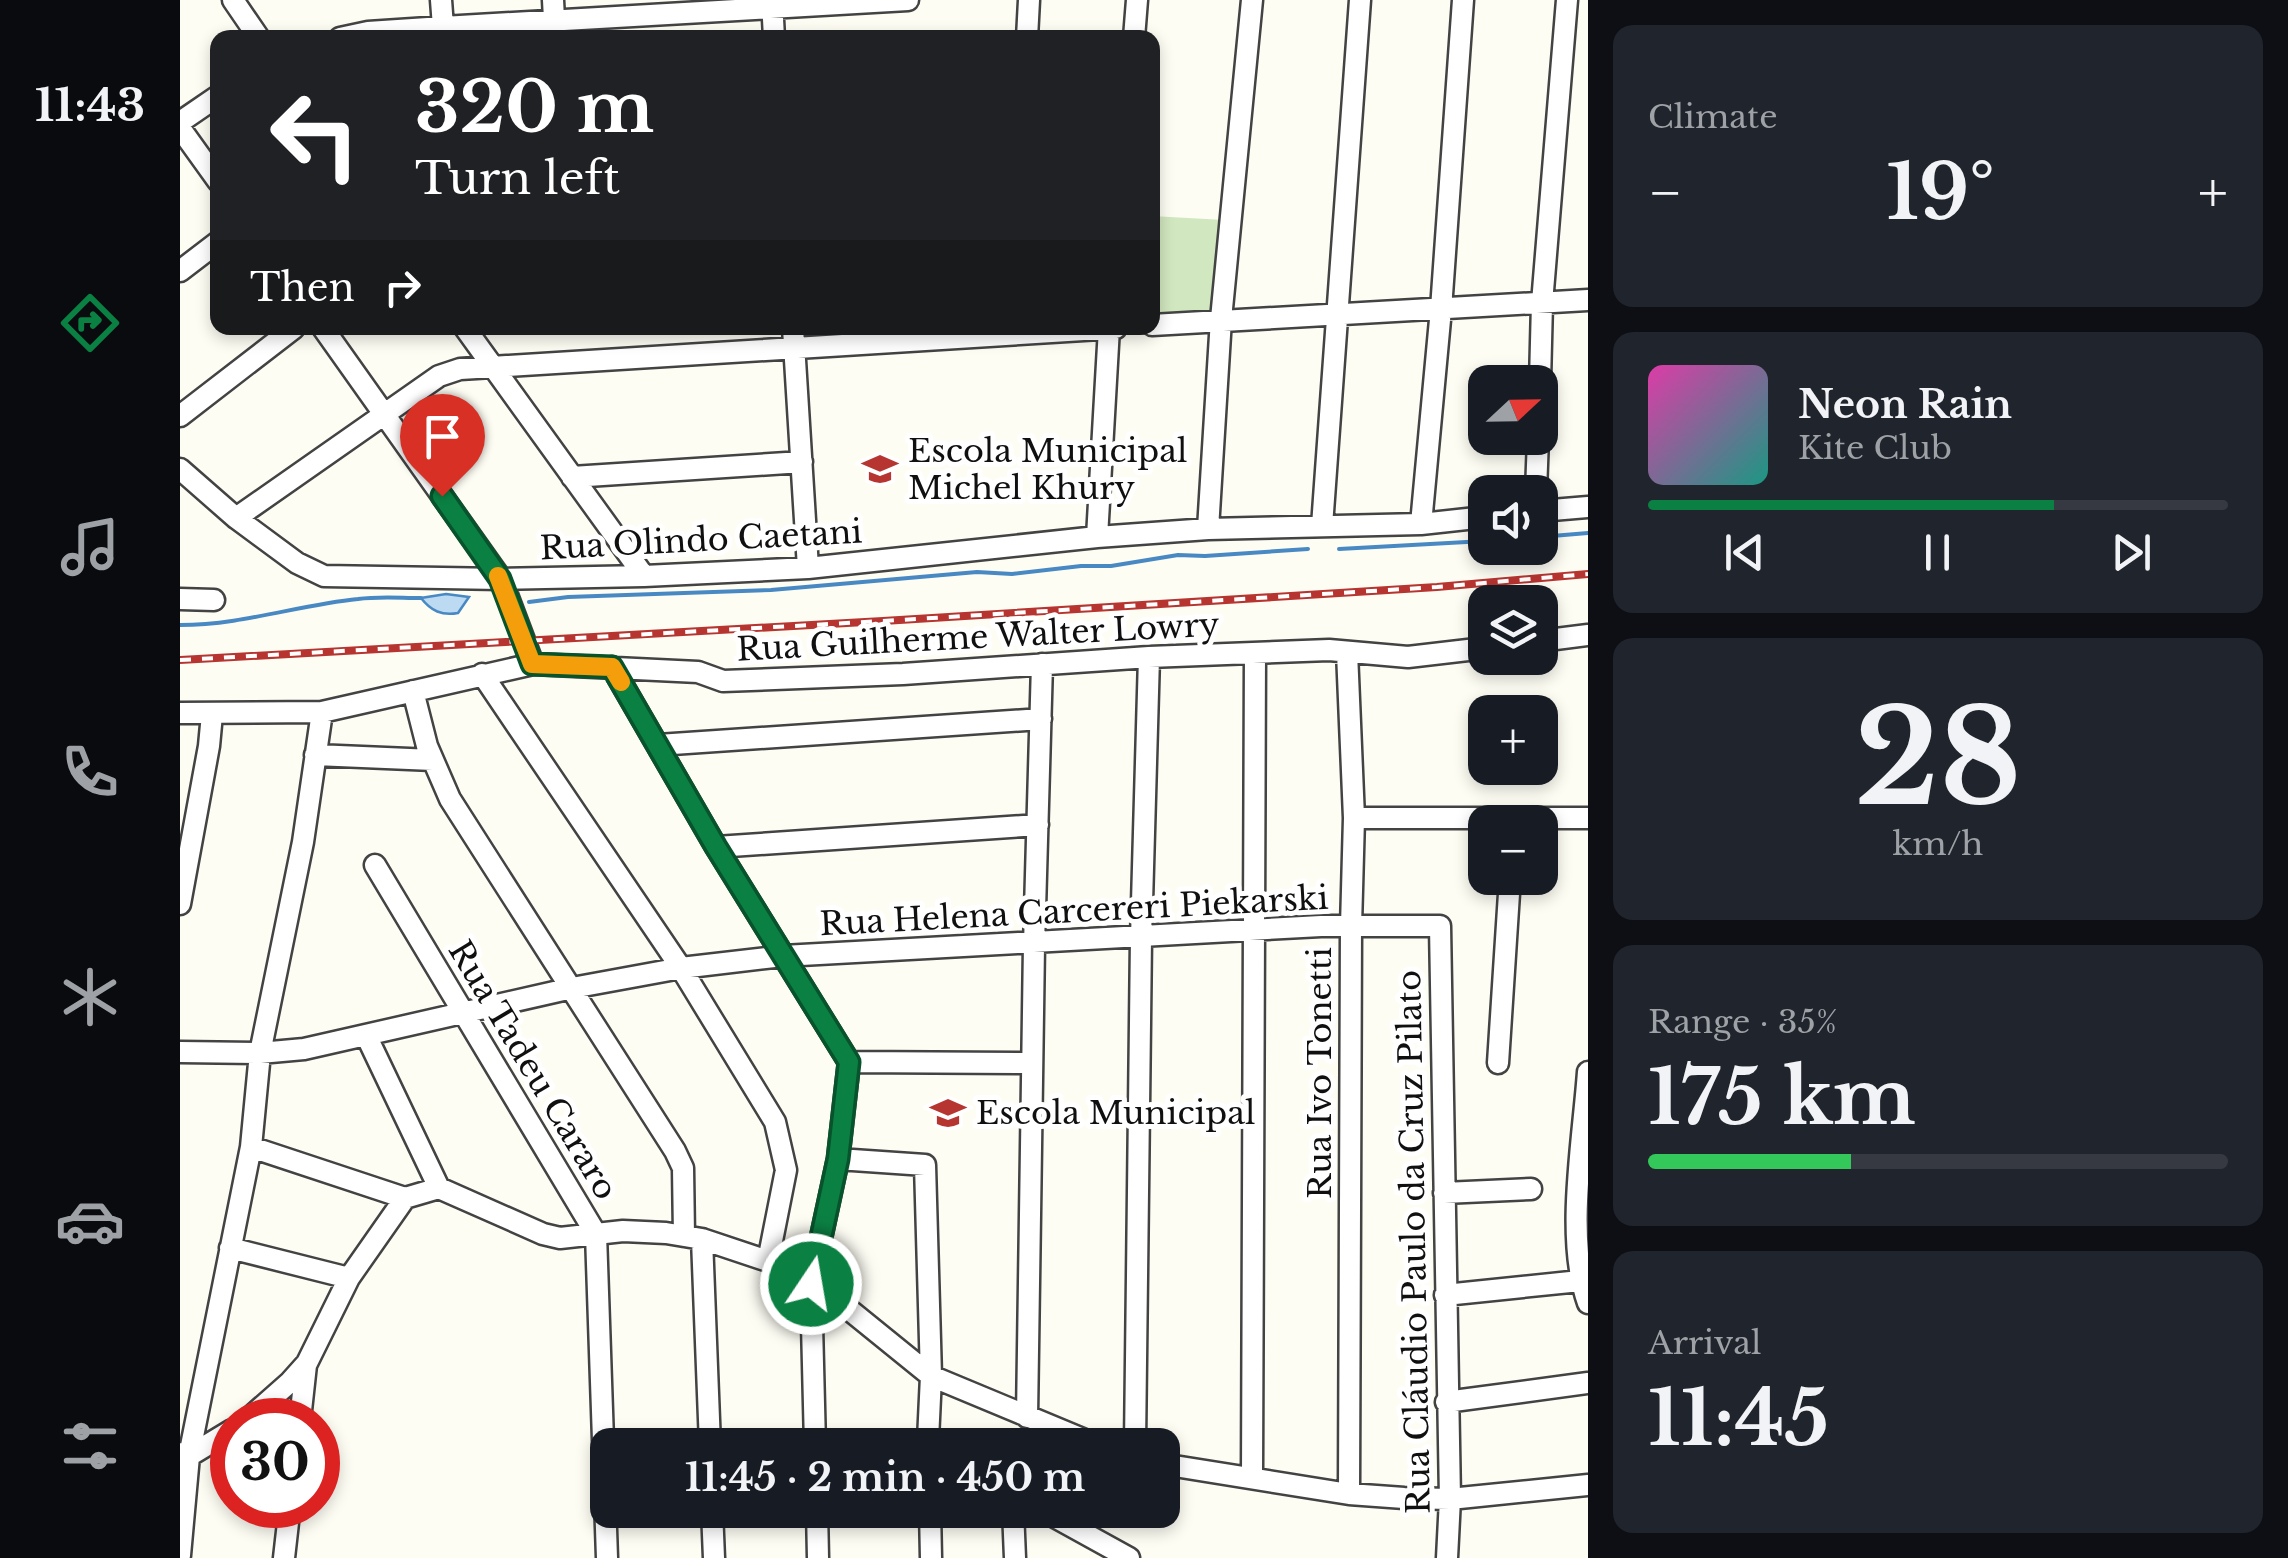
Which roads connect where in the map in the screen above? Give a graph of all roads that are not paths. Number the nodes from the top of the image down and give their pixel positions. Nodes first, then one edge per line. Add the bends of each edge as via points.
1 (233, 0) edge
2 (442, 0) edge
3 (908, 0) edge
4 (1029, 0) edge
5 (1137, 0) edge
6 (1252, 0) edge
7 (1360, 0) edge
8 (1463, 0) edge
9 (1567, 0) edge
10 (882, 1) edge
11 (772, 3) edge
12 (662, 7) edge
13 (554, 19) edge
14 (442, 26) junction
15 (254, 30) edge
16 (393, 30) edge
17 (774, 30) edge
18 (1027, 30) edge
19 (1135, 30) edge
20 (210, 102) edge
21 (180, 125) edge
22 (210, 169) edge
23 (210, 248) edge
24 (180, 271) edge
25 (1588, 300) edge
26 (1542, 302) junction
27 (1441, 308) junction
28 (1336, 316) junction
29 (1221, 319) junction
30 (1160, 323) edge
31 (285, 335) edge
32 (328, 335) edge
33 (470, 335) edge
34 (793, 335) edge
35 (951, 335) edge
36 (1112, 335) edge
37 (794, 350) junction
38 (491, 365) junction
39 (1540, 365) edge
40 (385, 414) junction
41 (180, 416) edge
42 (802, 462) junction
43 (180, 469) edge
44 (572, 476) junction
45 (1588, 508) edge
46 (1558, 510) edge
47 (236, 518) junction
48 (1468, 519) edge
49 (1421, 524) junction
50 (1322, 526) junction
51 (1208, 529) junction
52 (1097, 538) junction
53 (808, 568) junction
54 (644, 576) junction
55 (500, 579) junction
56 (180, 599) edge
57 (214, 600) dead end
58 (1588, 635) edge
59 (1558, 639) edge
60 (1468, 650) edge
61 (1347, 652) junction
62 (1255, 653) junction
63 (1149, 656) junction
64 (532, 664) junction
65 (1042, 664) junction
66 (612, 667) junction
67 (482, 674) junction
68 (413, 691) junction
69 (322, 712) junction
70 (180, 713) edge
71 (212, 714) junction
72 (1040, 720) junction
73 (658, 746) junction
74 (315, 756) junction
75 (433, 760) junction
76 (1354, 818) junction
77 (1588, 818) edge
78 (1468, 819) edge
79 (1558, 819) edge
80 (1038, 825) junction
81 (716, 847) junction
82 (375, 865) dead end
83 (1509, 895) edge
84 (180, 904) edge
85 (1351, 926) junction
86 (1440, 926) joint
87 (1255, 931) junction
88 (1141, 938) junction
89 (1034, 944) junction
90 (783, 956) junction
91 (680, 968) junction
92 (572, 988) junction
93 (464, 1011) junction
94 (366, 1035) junction
95 (180, 1052) edge
96 (260, 1052) junction
97 (849, 1062) junction
98 (1032, 1062) junction
99 (1498, 1063) dead end
100 (1588, 1072) edge
101 (250, 1148) junction
102 (838, 1159) junction
103 (439, 1188) junction
104 (1531, 1189) dead end
105 (1444, 1193) junction
106 (405, 1198) junction
107 (596, 1234) junction
108 (693, 1237) junction
109 (230, 1248) junction
110 (768, 1261) junction
111 (350, 1278) junction
112 (1580, 1281) junction
113 (811, 1284) junction
114 (1445, 1295) junction
115 (1588, 1303) edge
116 (306, 1363) junction
117 (930, 1376) junction
118 (1588, 1383) edge
119 (270, 1398) edge
120 (302, 1398) edge
121 (1446, 1402) junction
122 (1027, 1417) junction
123 (709, 1428) edge
124 (815, 1428) edge
125 (931, 1428) edge
126 (1054, 1428) edge
127 (1135, 1428) edge
128 (210, 1441) edge
129 (184, 1454) edge
130 (1180, 1466) edge
131 (1252, 1476) junction
132 (1588, 1485) edge
133 (1350, 1494) junction
134 (1450, 1499) junction
135 (287, 1528) edge
136 (713, 1528) edge
137 (817, 1528) edge
138 (930, 1528) edge
139 (1013, 1528) edge
140 (1075, 1528) edge
141 (180, 1555) edge
142 (284, 1558) edge
143 (607, 1558) edge
144 (714, 1558) edge
145 (818, 1558) edge
146 (931, 1558) edge
147 (1014, 1558) edge
148 (1129, 1558) edge
149 (1447, 1558) edge

1 - 15 street
2 - 14 street
3 - 10 street
4 - 18 street
5 - 19 street
6 - 29 street
7 - 28 street
8 - 27 street
9 - 26 street
10 - 11 street
11 - 12 street
11 - 17 street
12 - 13 street
13 - 14 street
14 - 16 street
20 - 21 street
21 - 22 street
23 - 24 street
25 - 26 street
26 - 27 street
26 - 39 street
27 - 28 street
27 - 49 street
28 - 29 street
28 - 50 street
29 - 30 street
29 - 51 street
31 - 41 street
32 - 40 street
33 - 38 street
34 - 37 street
35 - 37 street
36 - 52 street
37 - 38 street
37 - 42 street
38 - 40 street via 439,376
38 - 44 street
40 - 47 street
40 - 55 street
42 - 44 street
42 - 53 street
43 - 47 street, Rua Olindo Caetani
44 - 54 street
45 - 46 street
47 - 55 street, Rua Olindo Caetani via 324,576
48 - 49 street, Rua Olindo Caetani
49 - 50 street, Rua Olindo Caetani
50 - 51 street, Rua Olindo Caetani
51 - 52 street, Rua Olindo Caetani
52 - 53 street, Rua Olindo Caetani
53 - 54 street, Rua Olindo Caetani
54 - 55 street, Rua Olindo Caetani
55 - 64 street
56 - 57 street
58 - 59 street
60 - 61 street, Rua Guilherme Walter Lowry via 1408,657
61 - 62 street, Rua Guilherme Walter Lowry
61 - 76 street, Rua Ivo Tonetti
62 - 63 street, Rua Guilherme Walter Lowry
62 - 87 street
63 - 65 street, Rua Guilherme Walter Lowry
63 - 88 street
64 - 66 street, Rua Guilherme Walter Lowry
64 - 67 street, Rua Guilherme Walter Lowry
65 - 66 street, Rua Guilherme Walter Lowry via 723,681 698,672
65 - 72 street
66 - 73 street
67 - 68 street, Rua Guilherme Walter Lowry
67 - 91 street
68 - 69 street, Rua Guilherme Walter Lowry
68 - 75 street
69 - 71 street, Rua Guilherme Walter Lowry
69 - 74 street
70 - 71 street, Rua Guilherme Walter Lowry
71 - 84 street
72 - 73 street
72 - 80 street
73 - 81 street
74 - 75 street
74 - 96 street
75 - 92 street via 450,799
76 - 78 street
76 - 85 street, Rua Ivo Tonetti
77 - 79 street
80 - 81 street
80 - 89 street
81 - 90 street
82 - 93 street, Rua Tadeu Cararo
83 - 99 street
85 - 86 street, Rua Helena Carcereri Piekarski
85 - 87 street, Rua Helena Carcereri Piekarski
85 - 133 street, Rua Ivo Tonetti
86 - 105 street, Rua Cláudio Paulo da Cruz Pilato
87 - 88 street, Rua Helena Carcereri Piekarski
87 - 131 street
88 - 89 street, Rua Helena Carcereri Piekarski
88 - 127 street
89 - 90 street, Rua Helena Carcereri Piekarski
89 - 98 street
90 - 91 street, Rua Helena Carcereri Piekarski
90 - 97 street
91 - 92 street, Rua Helena Carcereri Piekarski
91 - 110 street via 775,1122 783,1147 786,1170
92 - 93 street, Rua Helena Carcereri Piekarski
92 - 108 street via 676,1151
93 - 94 street, Rua Helena Carcereri Piekarski
93 - 107 street, Rua Tadeu Cararo
94 - 96 street, Rua Helena Carcereri Piekarski
94 - 103 street
95 - 96 street, Rua Helena Carcereri Piekarski
96 - 101 street
97 - 98 street
97 - 102 street
98 - 122 street
100 - 112 street via 1576,1240
101 - 106 street
101 - 109 street
102 - 113 street
102 - 117 street via 925,1166
103 - 106 street
103 - 107 street via 543,1234
104 - 105 street
105 - 114 street, Rua Cláudio Paulo da Cruz Pilato
106 - 111 street
107 - 108 street
107 - 143 street, Rua Tadeu Cararo
108 - 110 street
108 - 123 street
109 - 111 street
109 - 129 street
110 - 113 street
111 - 116 street
112 - 114 street
112 - 115 street
113 - 117 street
113 - 124 street
114 - 121 street, Rua Cláudio Paulo da Cruz Pilato
116 - 119 street
116 - 120 street
117 - 122 street
117 - 125 street
118 - 121 street
121 - 134 street, Rua Cláudio Paulo da Cruz Pilato
122 - 126 street
128 - 129 street
129 - 141 street
130 - 131 street
131 - 133 street
132 - 134 street
133 - 134 street
134 - 149 street, Rua Cláudio Paulo da Cruz Pilato
135 - 142 street
136 - 144 street
137 - 145 street
138 - 146 street
139 - 147 street
140 - 148 street

